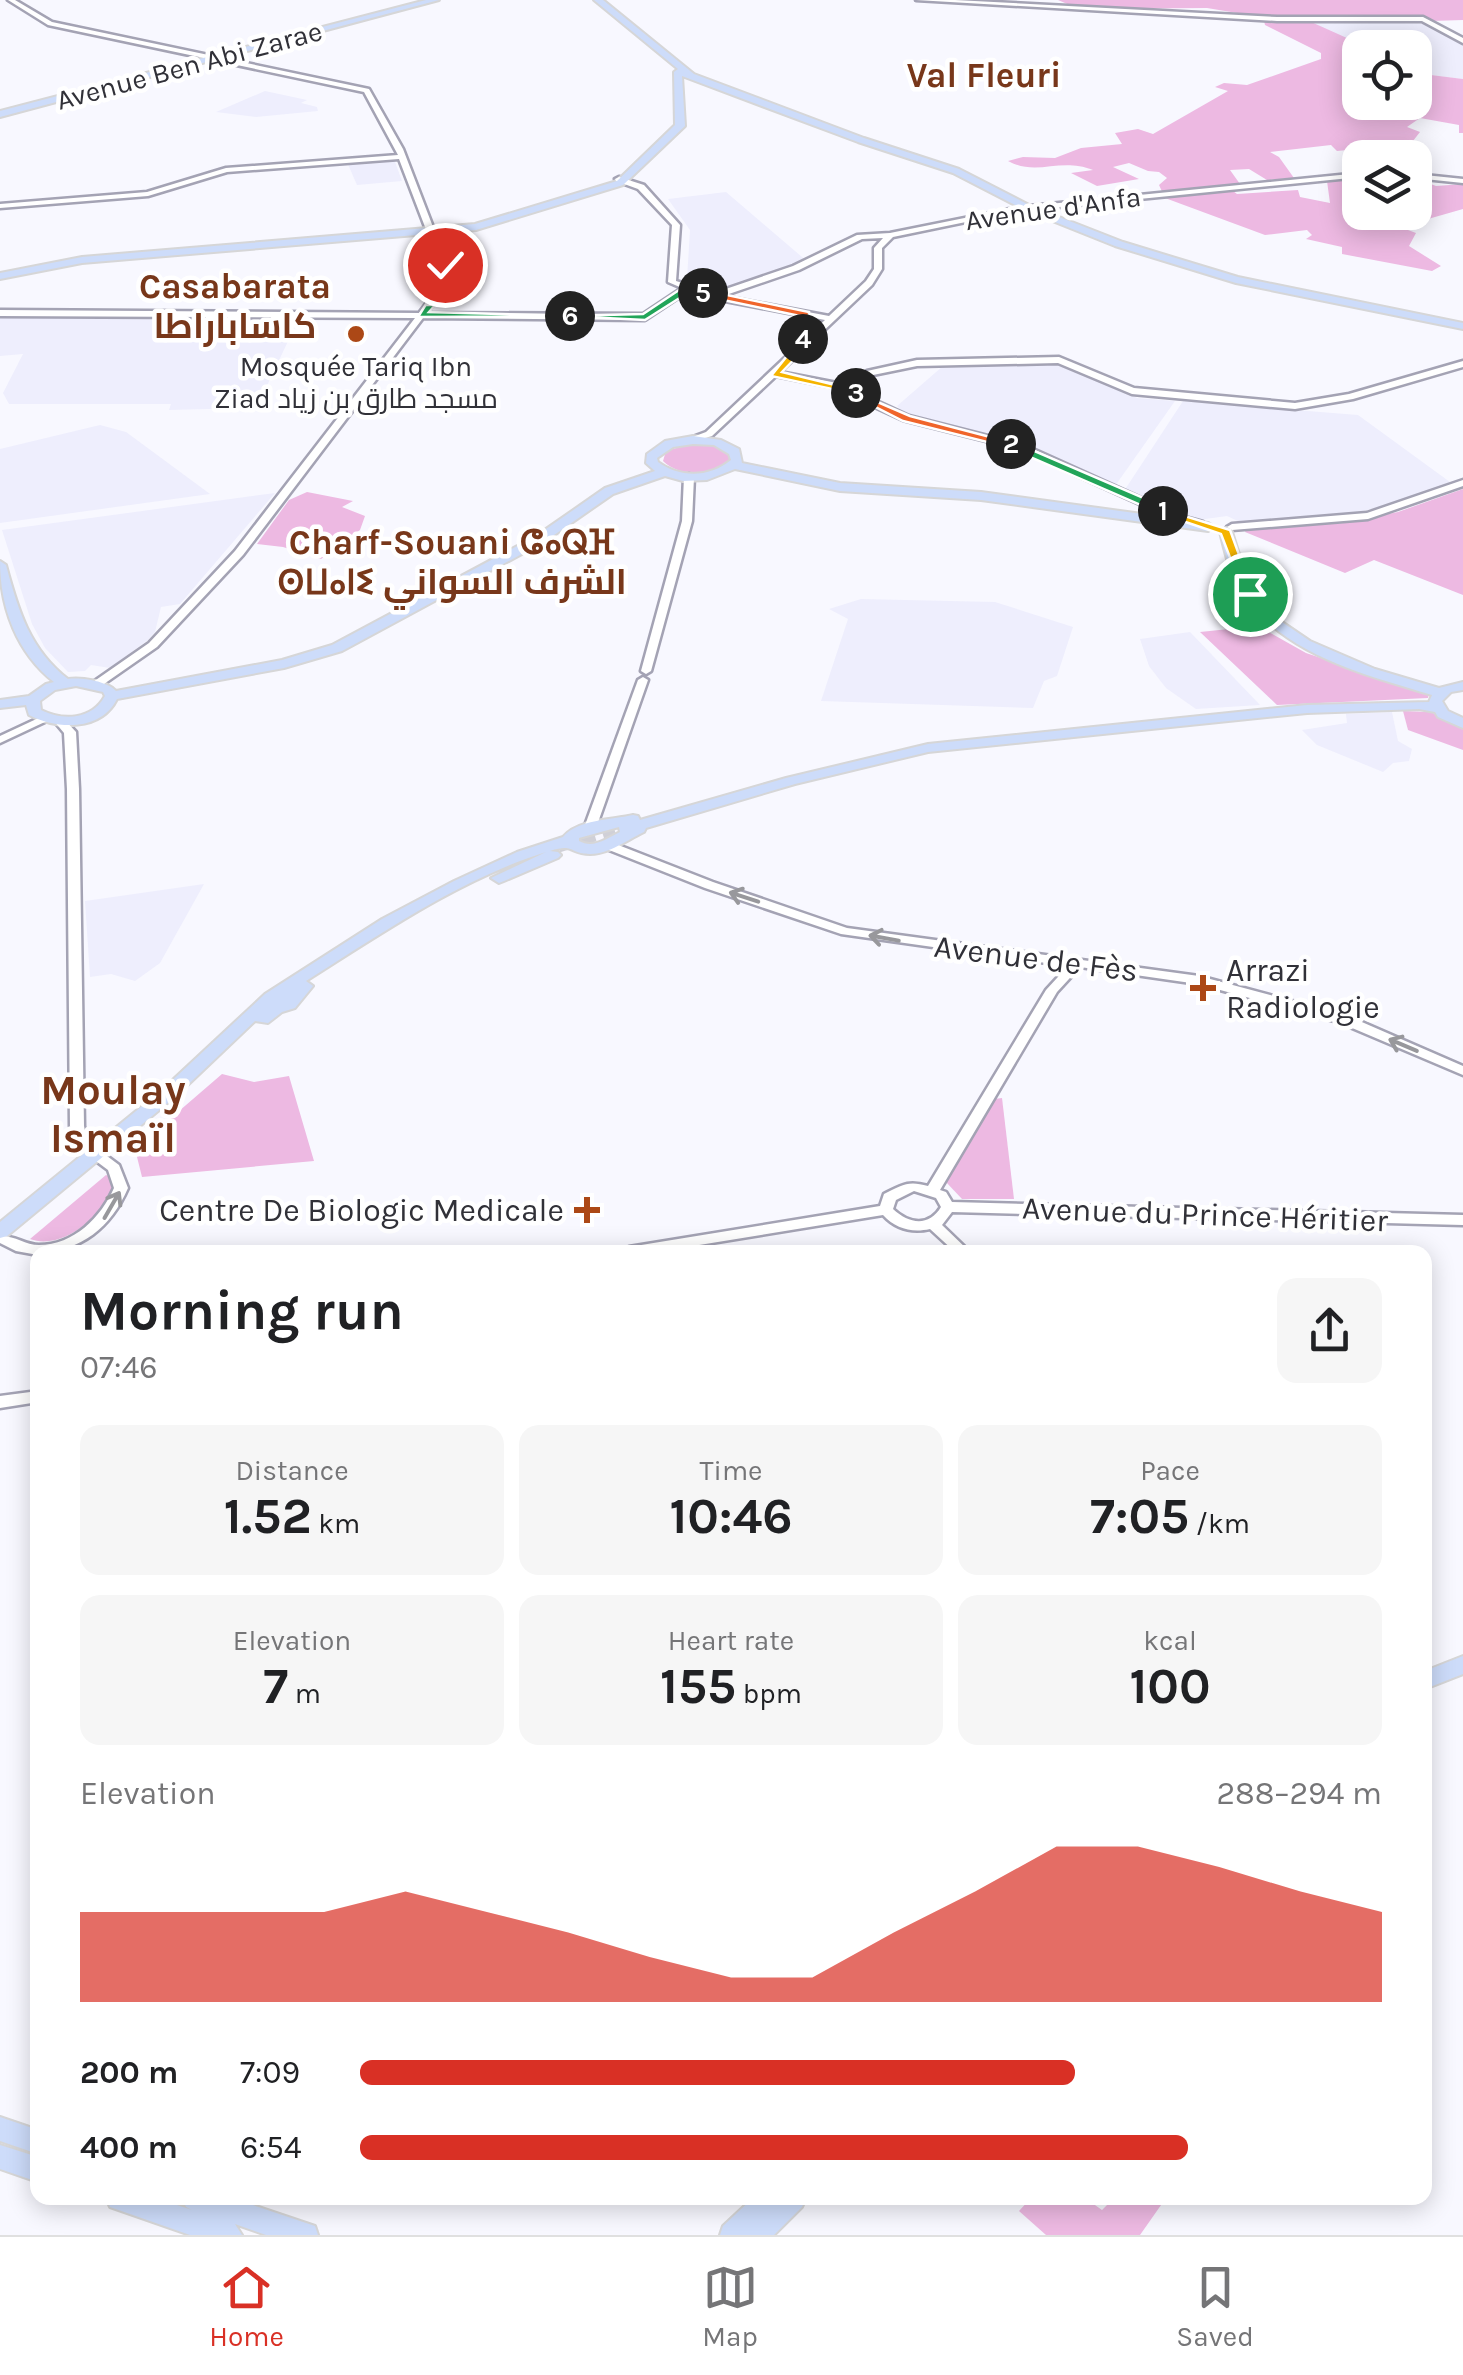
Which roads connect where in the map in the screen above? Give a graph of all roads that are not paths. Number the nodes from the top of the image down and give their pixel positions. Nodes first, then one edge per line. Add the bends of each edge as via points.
1 (11, 0) edge
2 (425, 0) edge
3 (435, 0) edge
4 (595, 0) edge
5 (919, 0) edge
6 (1463, 41) edge
7 (210, 57) junction
8 (679, 71) junction
9 (0, 112) edge
10 (402, 157) junction
11 (1342, 177) edge
12 (1432, 178) edge
13 (625, 179) junction
14 (1463, 181) edge
15 (0, 206) edge
16 (1028, 208) junction
17 (432, 231) junction
18 (890, 235) junction
19 (0, 274) edge
20 (680, 285) junction
21 (713, 296) junction
22 (0, 313) edge
23 (422, 315) junction
24 (831, 319) junction
25 (804, 322) junction
26 (1463, 326) edge
27 (806, 342) junction
28 (1463, 364) edge
29 (774, 374) junction
30 (853, 391) junction
31 (708, 437) junction
32 (735, 458) junction
33 (661, 470) junction
34 (689, 477) junction
35 (1463, 483) edge
36 (1174, 521) junction
37 (1229, 530) junction
38 (0, 565) edge
39 (2, 587) edge
40 (644, 675) joint
41 (57, 685) junction
42 (1463, 686) edge
43 (105, 690) junction
44 (1438, 700) junction
45 (0, 704) edge
46 (0, 712) edge
47 (51, 716) junction
48 (1463, 724) edge
49 (0, 738) edge
50 (810, 774) junction
51 (625, 827) tunnel mouth
52 (603, 836) junction
53 (565, 845) junction
54 (443, 897) junction
55 (1050, 958) junction
56 (1078, 962) junction
57 (1052, 990) junction
58 (1463, 1072) edge
59 (99, 1157) junction
60 (933, 1190) junction
61 (948, 1207) junction
62 (886, 1210) junction
63 (1463, 1220) edge
64 (933, 1224) junction
65 (1, 1238) edge
66 (57, 1245) edge
67 (671, 1245) edge
68 (956, 1245) edge
69 (30, 1249) edge
70 (30, 1397) edge
71 (0, 1402) edge
72 (1463, 1664) edge
73 (1463, 1676) edge
74 (1432, 1677) edge
75 (1432, 1688) edge
76 (0, 2129) edge
77 (30, 2139) edge
78 (0, 2156) edge
79 (30, 2167) edge
80 (139, 2205) edge
81 (217, 2205) edge
82 (764, 2205) edge
83 (786, 2205) edge
84 (229, 2235) edge
85 (305, 2235) edge
86 (733, 2235) edge
87 (755, 2235) edge

1 - 7 street via 50,24
2 - 7 main road, Avenue Ben Abi Zarae
3 - 7 main road, Avenue Ben Abi Zarae
4 - 8 main road
5 - 6 street via 1424,19
7 - 9 main road, Avenue Ben Abi Zarae
7 - 10 street via 367,90
8 - 13 main road via 680,126
8 - 16 main road via 959,172
10 - 15 street via 236,169 148,194
10 - 17 street
11 - 16 street, Avenue d'Anfa
12 - 14 street
13 - 17 main road via 510,219
13 - 20 street via 673,207 681,219
16 - 18 street, Avenue d'Anfa
16 - 26 main road via 1216,275
17 - 19 main road via 82,260
17 - 23 street via 450,281
18 - 21 street, Avenue d'Anfa via 856,238 796,268
18 - 24 street via 878,248 874,278
20 - 21 street
20 - 23 street via 645,317
21 - 25 street
22 - 23 street
23 - 43 street via 239,554
24 - 25 street
24 - 27 street
25 - 27 street
27 - 29 street
28 - 30 street via 1336,401 1284,406 1132,391 1060,360 938,361 870,373
29 - 30 street
29 - 31 street
30 - 36 street via 899,416 1021,447
31 - 32 main road
31 - 33 main road via 660,448 651,457
32 - 34 main road via 711,476
32 - 36 main road via 840,487 981,496
33 - 34 main road
33 - 43 main road via 610,491 540,539 337,648 270,666
34 - 40 street via 687,521
35 - 37 street via 1368,516
36 - 37 main road
37 - 44 main road via 1253,602 1278,628
38 - 39 main road
39 - 41 main road via 19,646
40 - 52 street
41 - 43 main road
41 - 47 main road
42 - 44 main road
43 - 47 main road via 104,710
44 - 48 main road
44 - 50 main road via 1019,736
45 - 47 main road
46 - 47 main road
47 - 49 street
47 - 59 street via 76,1107 80,1140
50 - 51 main road
50 - 52 main road
52 - 53 main road via 574,833
52 - 53 main road via 591,850
55 -> 52 street, Avenue de Fès via 845,931 709,886
53 - 54 main road
53 - 54 main road
54 - 59 main road via 279,1001
55 - 56 street, Avenue de Fès
55 - 57 street
56 - 57 street
58 -> 56 street, Avenue de Fès via 1343,1019 1199,980
57 - 60 street
59 - 65 main road
66 -> 59 street via 98,1226 112,1208 121,1188 117,1172
60 - 61 street
60 - 62 street via 913,1186 895,1192
61 - 63 street, Avenue du Prince Héritier
61 - 64 street
62 - 64 street via 905,1225
62 - 67 street
64 - 68 street
65 -> 69 street
70 - 71 street
72 - 74 main road
73 - 75 main road
76 - 77 main road
78 - 79 main road
80 - 84 main road
81 - 85 main road
82 - 86 main road
83 - 87 main road

